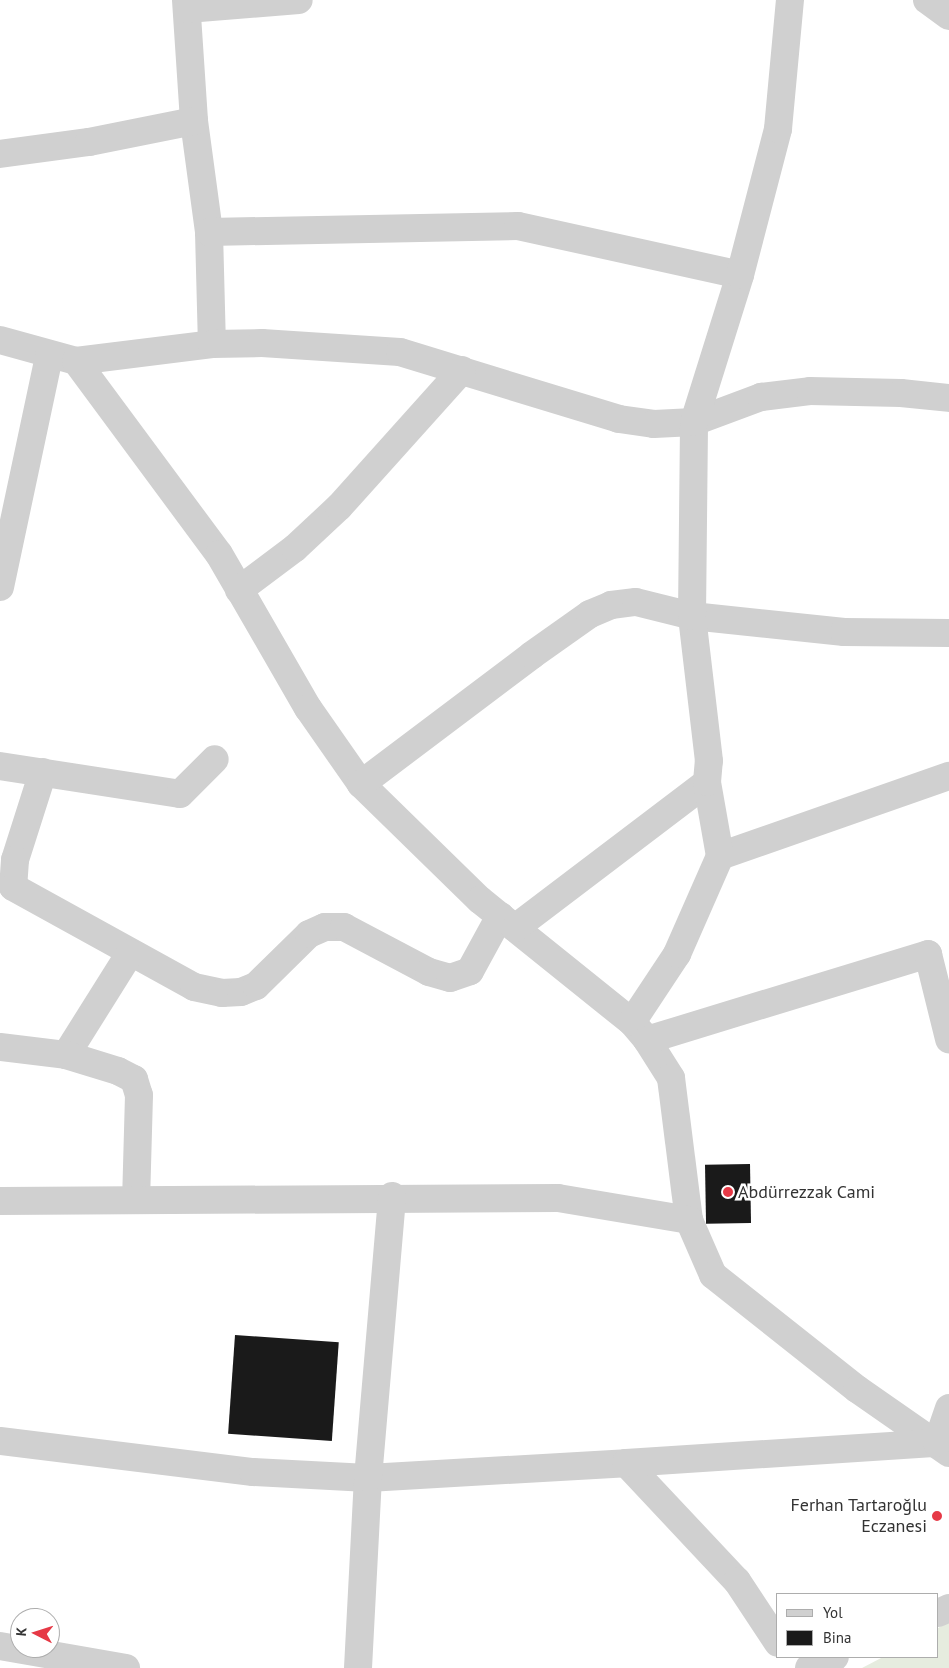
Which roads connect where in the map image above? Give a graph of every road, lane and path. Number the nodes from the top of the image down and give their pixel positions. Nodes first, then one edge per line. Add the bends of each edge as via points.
1 (299, 0) edge
2 (790, 0) edge
3 (927, 0) edge
4 (187, 5) edge
5 (949, 16) edge
6 (194, 121) junction
7 (0, 154) edge
8 (209, 232) junction
9 (740, 275) junction
10 (0, 340) edge
11 (212, 344) junction
12 (48, 356) junction
13 (76, 361) junction
14 (462, 370) junction
15 (949, 398) edge
16 (694, 422) junction
17 (0, 587) edge
18 (239, 590) junction
19 (692, 616) junction
20 (949, 633) edge
21 (215, 759) dead end
22 (0, 766) edge
23 (43, 772) junction
24 (949, 776) edge
25 (707, 782) junction
26 (361, 784) junction
27 (720, 856) junction
28 (507, 922) junction
29 (130, 952) junction
30 (639, 1031) junction
31 (949, 1040) edge
32 (0, 1047) edge
33 (66, 1055) junction
34 (392, 1196) junction
35 (136, 1200) junction
36 (0, 1201) edge
37 (689, 1220) junction
38 (949, 1408) edge
39 (0, 1441) edge
40 (943, 1448) edge
41 (626, 1463) junction
42 (368, 1478) junction
43 (776, 1640) edge
44 (0, 1646) edge
45 (833, 1658) edge
46 (126, 1668) edge
47 (358, 1668) edge
48 (809, 1668) edge

1 - 4 street
2 - 9 street via 778,129
3 - 5 street
4 - 6 street
6 - 7 street via 88,142
6 - 8 street
8 - 9 street via 518,226
8 - 11 street
9 - 16 street
10 - 12 street
11 - 13 street
11 - 14 street via 262,343 400,352
12 - 13 street
12 - 17 street
13 - 18 street via 219,554
14 - 16 street via 619,419 654,424
14 - 18 street via 339,506 295,548
15 - 16 street via 901,393 810,391 761,397
16 - 19 street
18 - 26 street via 308,708
19 - 20 street via 844,632
19 - 25 street via 708,761
19 - 26 street via 636,602 611,605 590,614
21 - 23 street via 180,794
22 - 23 street
23 - 29 street via 15,860 13,887
24 - 27 street
25 - 27 street
25 - 28 street
26 - 28 street
27 - 30 street
28 - 29 street via 470,972 450,978 429,972 344,927 325,927 310,934 256,986 241,992 222,993 194,987
28 - 30 street
29 - 33 street
30 - 31 street via 928,954
30 - 37 street via 671,1078
32 - 33 street
33 - 35 street via 134,1079 139,1095
34 - 35 street
34 - 37 street via 558,1198
34 - 42 street
35 - 36 street
37 - 40 street via 713,1275 857,1389
38 - 40 street
39 - 42 street via 253,1472
40 - 41 street
41 - 42 street
41 - 43 street via 737,1581
42 - 47 street
44 - 46 street
45 - 48 street

